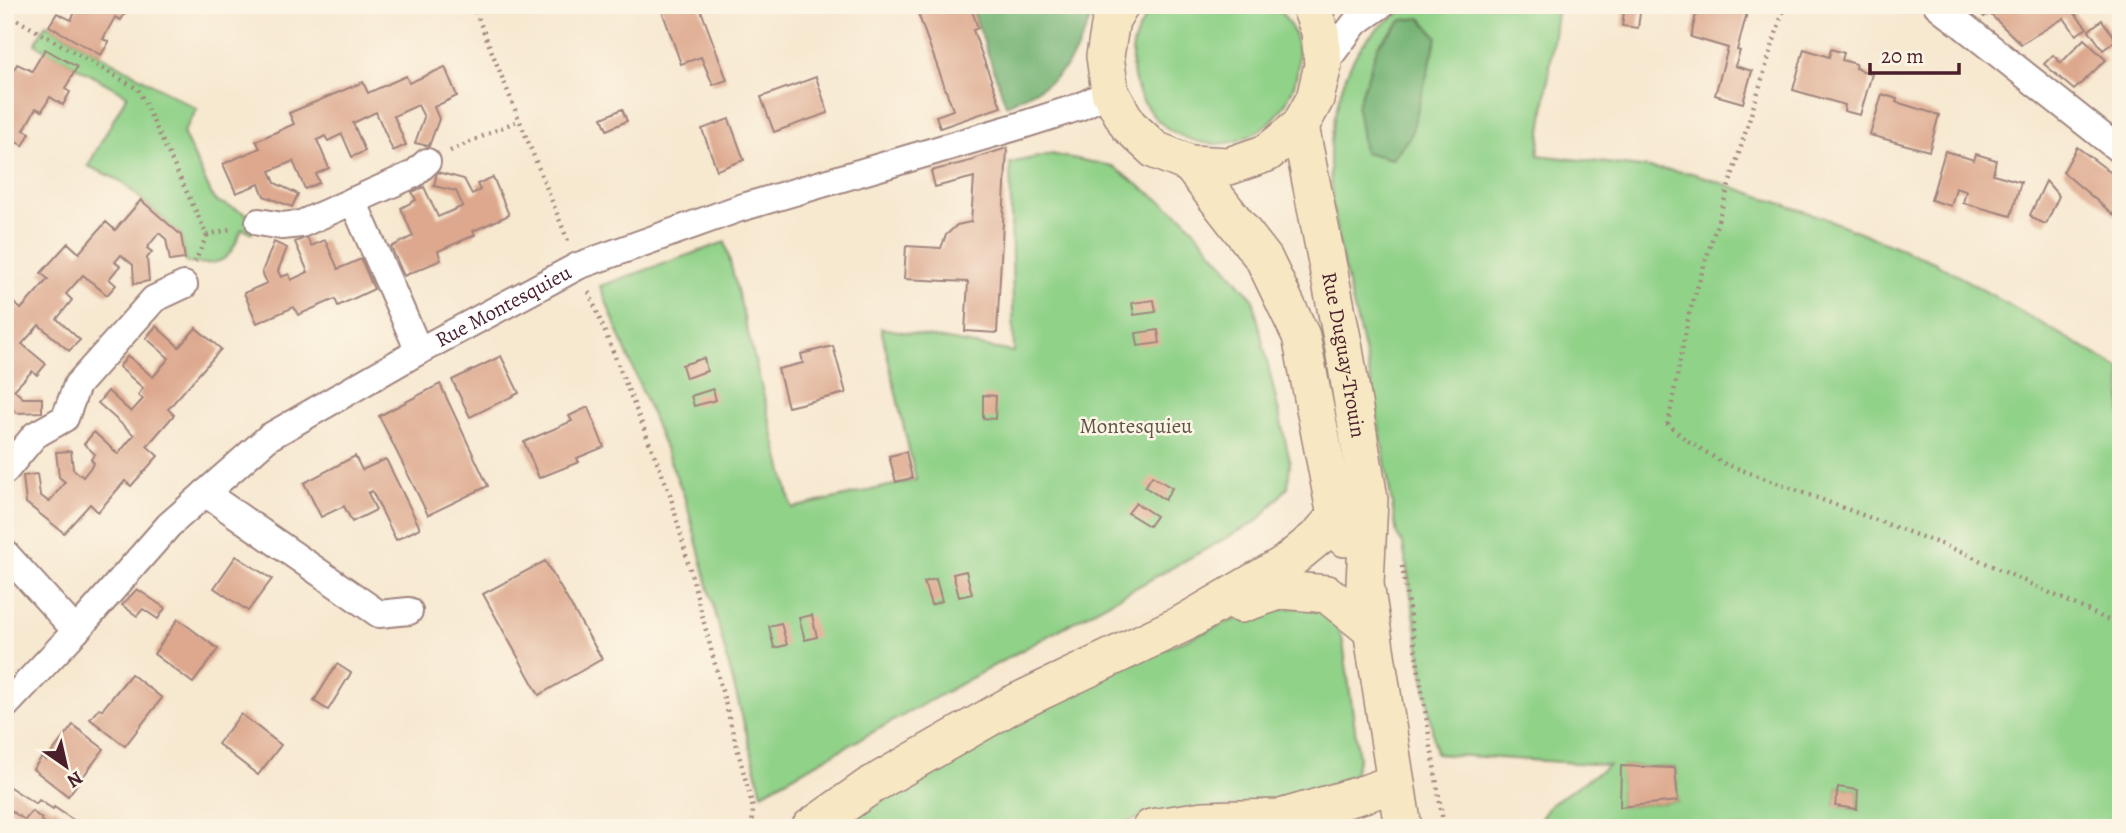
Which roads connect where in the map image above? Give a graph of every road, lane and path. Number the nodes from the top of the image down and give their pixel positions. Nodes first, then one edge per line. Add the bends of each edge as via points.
1 (473, 5) edge
2 (1310, 5) edge
3 (1381, 5) edge
4 (1785, 5) edge
5 (1937, 5) edge
6 (1114, 10) edge
7 (5, 13) edge
8 (1323, 65) junction
9 (1110, 92) junction
10 (519, 120) junction
11 (1300, 126) junction
12 (2121, 151) edge
13 (427, 162) joint
14 (1190, 164) junction
15 (353, 201) junction
16 (259, 222) dead end
17 (578, 266) junction
18 (184, 285) joint
19 (419, 351) junction
20 (5, 471) edge
21 (205, 493) junction
22 (1336, 516) junction
23 (5, 553) edge
24 (1365, 584) junction
25 (409, 611) dead end
26 (1184, 623) junction
27 (2121, 626) edge
28 (1371, 630) junction
29 (76, 631) junction
30 (5, 706) edge
31 (1395, 783) junction
32 (1281, 818) junction
33 (752, 828) edge
34 (810, 828) edge
35 (1151, 828) edge
36 (1316, 828) edge
37 (1403, 828) edge

1 - 10 path
2 - 8 main road via 1320,31
3 - 8 street via 1355,23
4 - 27 path via 1689,314 1668,424 1723,463 1962,552
5 - 12 street
6 - 9 main road via 1105,56
7 - 18 path via 138,89 207,234
8 - 11 main road via 1315,99
9 - 14 main road via 1128,125 1155,150
9 - 17 street, Rue Montesquieu via 1019,126 740,208
10 - 13 path
10 - 17 path
11 - 14 main road via 1267,153 1229,166
11 - 24 main road, Rue Duguay-Trouin via 1369,499
13 - 15 street via 414,174
14 - 22 main road, Rue Duguay-Trouin via 1264,259 1301,335
15 - 16 street via 301,224
15 - 19 street
17 - 19 street, Rue Montesquieu
17 - 33 path via 670,494 753,808
18 - 20 street via 154,299 77,385 65,418 35,435
19 - 21 street, Rue Montesquieu via 269,437
21 - 25 street via 379,614
21 - 29 street, Rue Montesquieu via 169,525
22 - 24 main road, Rue Duguay-Trouin
22 - 26 main road via 1319,537 1285,564
23 - 29 street
24 - 28 main road, Rue Duguay-Trouin
26 - 28 main road via 1282,590 1327,594
26 - 34 main road via 1011,705 870,786
28 - 31 main road, Rue Duguay-Trouin
29 - 30 street, Rue Montesquieu
31 - 32 main road
31 - 37 main road, Rue Duguay-Trouin
32 - 35 main road via 1203,820
32 - 36 main road

